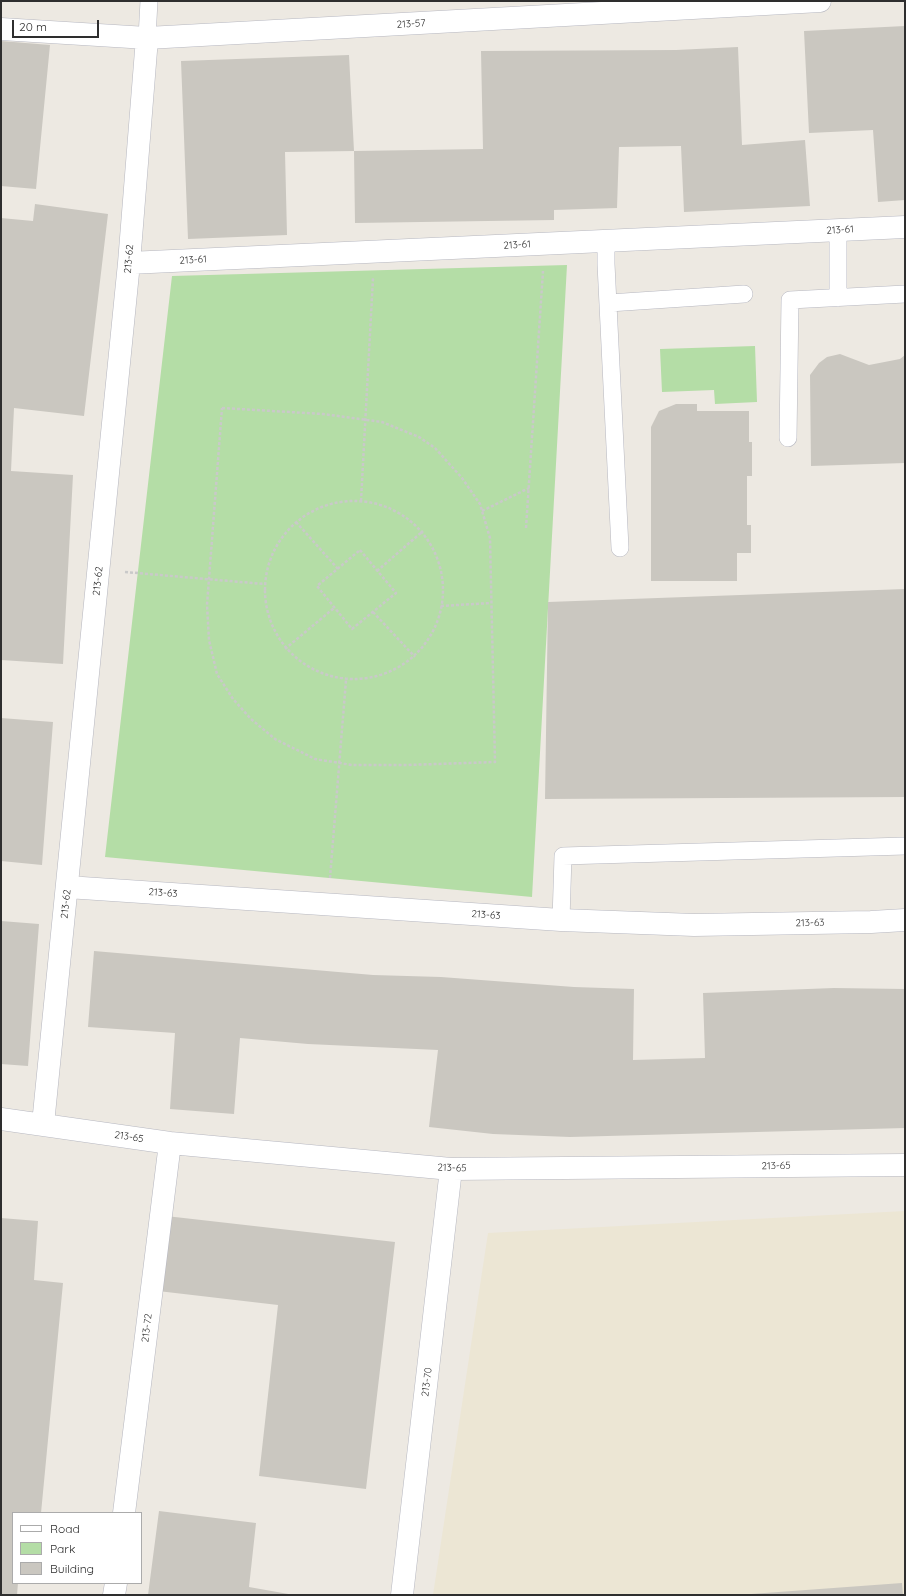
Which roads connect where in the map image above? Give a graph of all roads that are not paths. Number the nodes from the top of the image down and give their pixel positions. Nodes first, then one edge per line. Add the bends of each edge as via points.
1 (149, 1) edge
2 (820, 1) edge
3 (1, 29) edge
4 (147, 38) junction
5 (905, 227) edge
6 (838, 230) junction
7 (606, 241) junction
8 (129, 263) junction
9 (744, 294) dead end
10 (905, 294) edge
11 (838, 298) junction
12 (609, 303) junction
13 (788, 438) dead end
14 (620, 548) dead end
15 (905, 846) edge
16 (67, 886) junction
17 (561, 920) junction
18 (905, 920) edge
19 (1, 1119) edge
20 (43, 1124) junction
21 (170, 1143) junction
22 (905, 1165) edge
23 (451, 1169) junction
24 (124, 1512) edge
25 (116, 1584) edge
26 (114, 1595) edge
27 (402, 1595) edge

1 - 4 lane
2 - 4 street, 213-57
3 - 4 street, 213-57
4 - 8 street, 213-62
5 - 6 street, 213-61
6 - 7 street, 213-61
6 - 11 lane
7 - 8 street, 213-61
7 - 12 lane
8 - 16 street, 213-62
9 - 12 lane
10 - 11 lane
11 - 13 lane via 790,300
12 - 14 lane
15 - 17 lane via 563,856
16 - 17 street, 213-63
16 - 20 street, 213-62
17 - 18 street, 213-63 via 694,925
19 - 20 street, 213-65
20 - 21 street, 213-65
21 - 23 street, 213-65
21 - 24 street, 213-72
22 - 23 street, 213-65
23 - 27 street, 213-70
25 - 26 street

